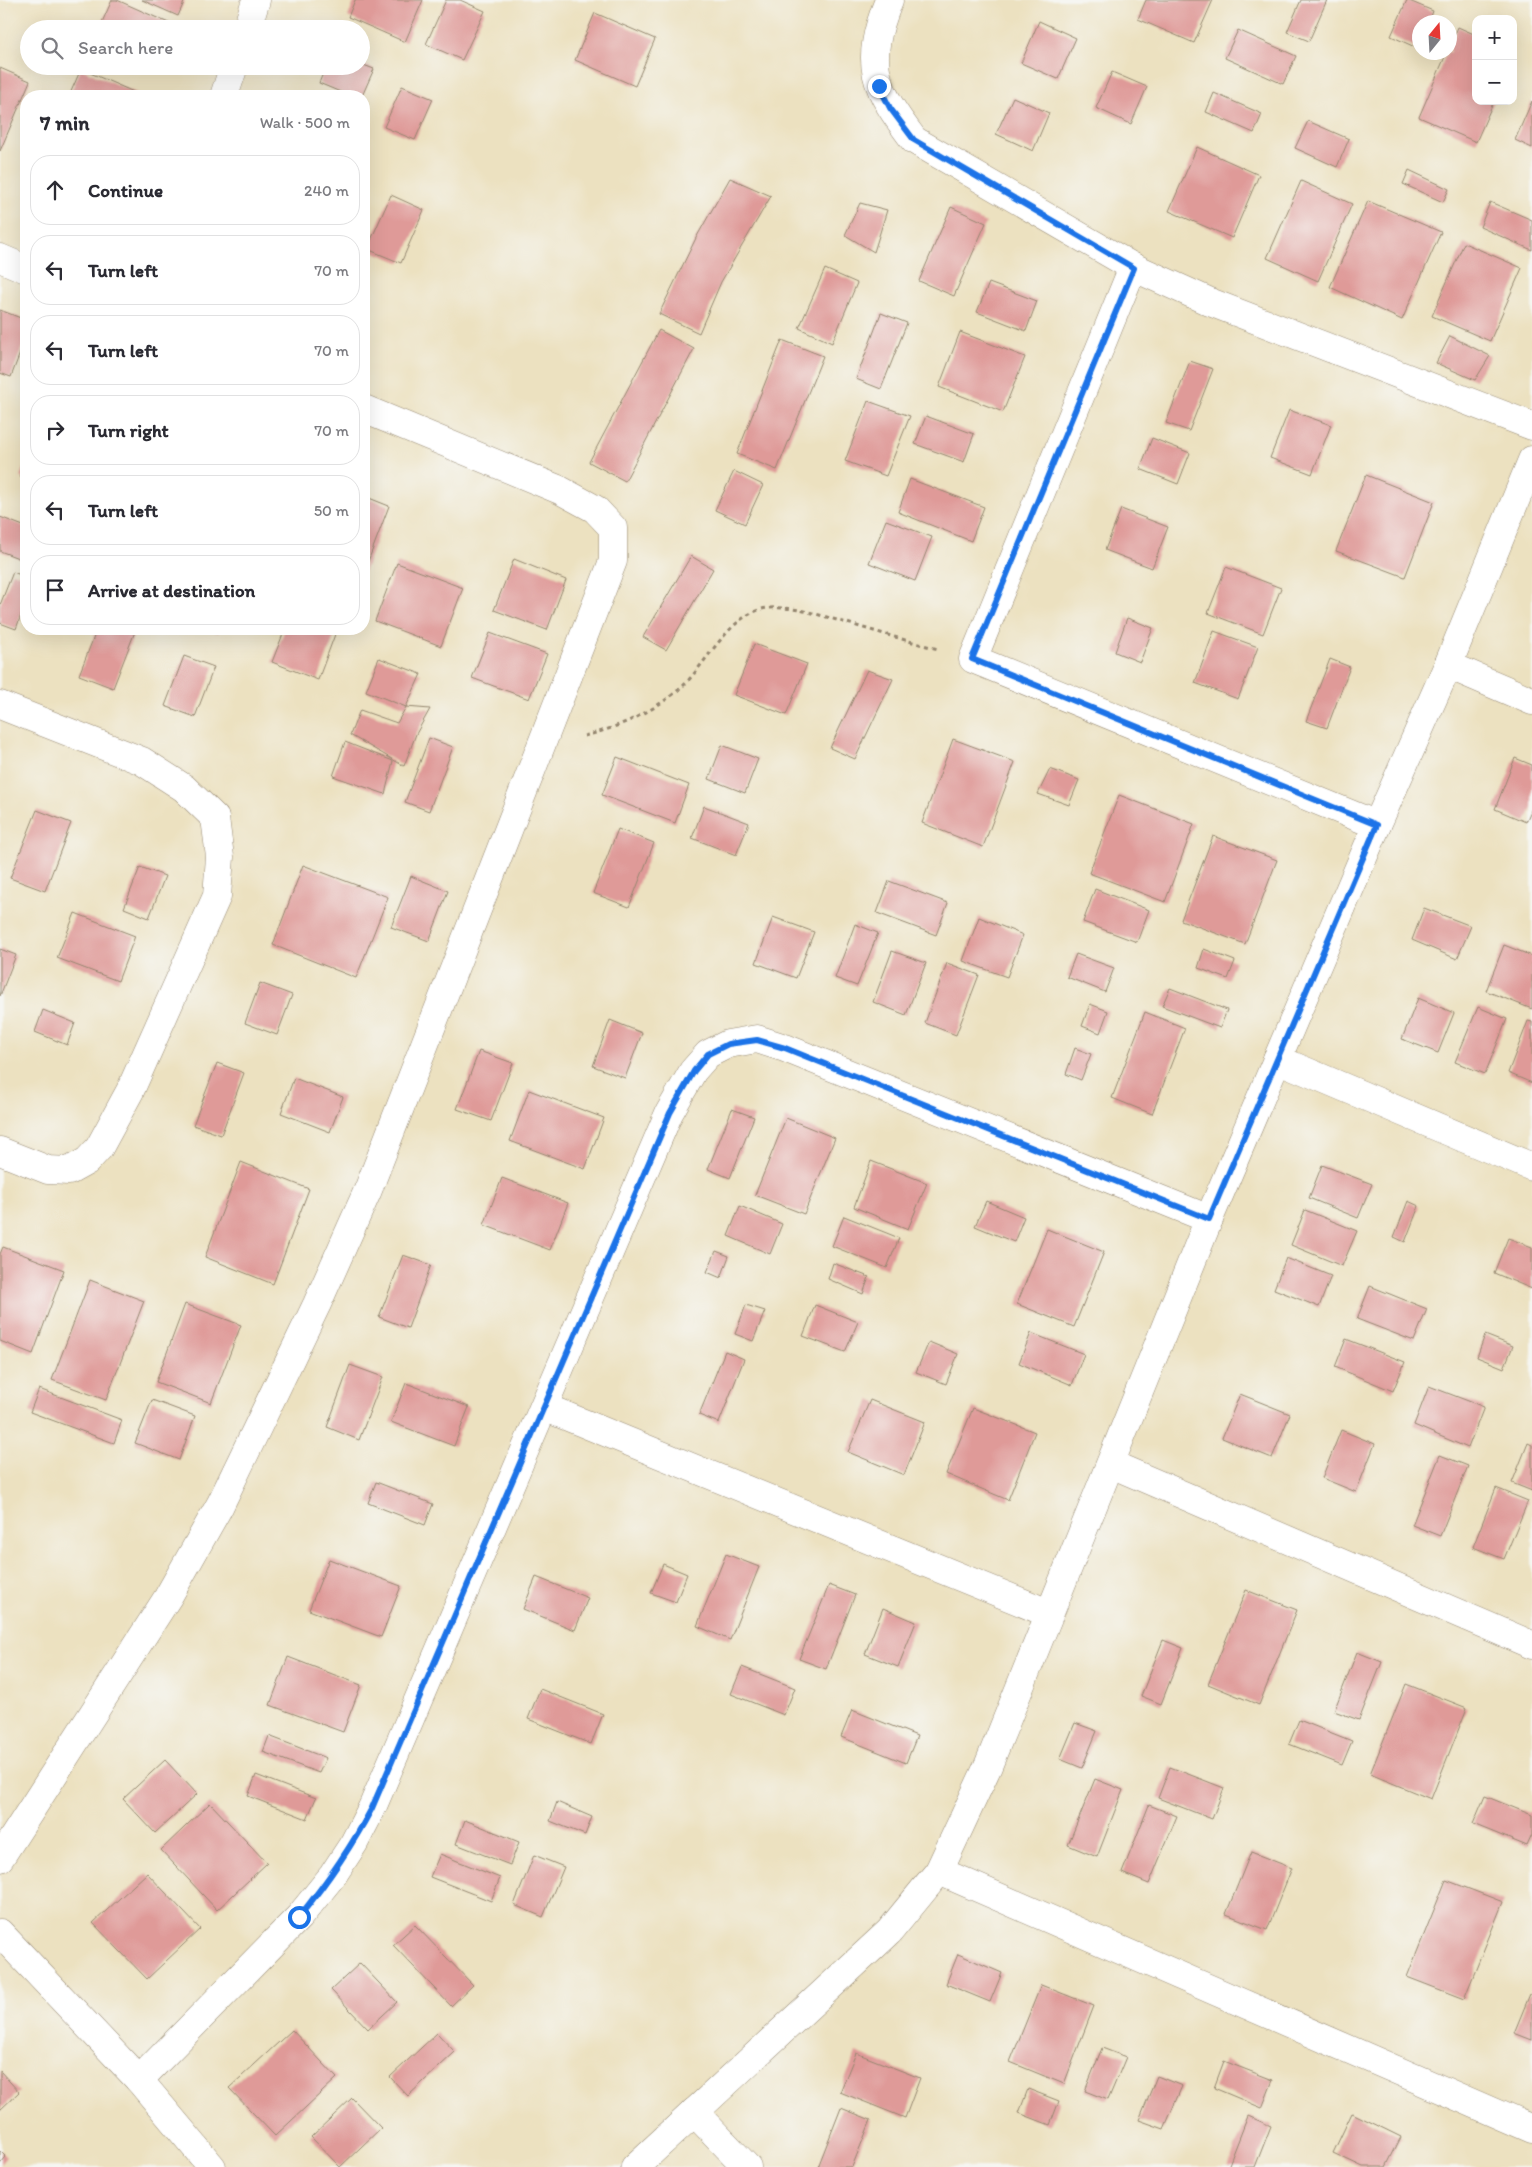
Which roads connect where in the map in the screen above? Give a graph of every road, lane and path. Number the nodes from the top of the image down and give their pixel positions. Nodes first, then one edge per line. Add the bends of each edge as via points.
1 (256, 0) edge
2 (889, 0) edge
3 (250, 20) edge
4 (231, 75) edge
5 (226, 90) edge
6 (0, 258) edge
7 (20, 266) edge
8 (1134, 268) junction
9 (370, 411) edge
10 (1532, 426) edge
11 (1532, 460) edge
12 (972, 659) junction
13 (1448, 665) junction
14 (1532, 701) edge
15 (0, 705) edge
16 (541, 746) junction
17 (1377, 825) junction
18 (1277, 1060) junction
19 (0, 1151) edge
20 (1532, 1167) edge
21 (1209, 1219) junction
22 (544, 1407) junction
23 (1111, 1464) junction
24 (1048, 1613) junction
25 (1532, 1645) edge
26 (0, 1858) edge
27 (939, 1871) junction
28 (0, 1933) edge
29 (139, 2080) junction
30 (694, 2112) junction
31 (1532, 2130) edge
32 (212, 2167) edge
33 (635, 2167) edge
34 (747, 2167) edge

1 - 3 street
2 - 8 street via 878,27 877,79 890,108 914,140
4 - 5 street
6 - 7 street
8 - 10 street via 1210,302
8 - 12 street
9 - 16 street via 560,490 596,509 613,528 613,562
11 - 13 street
12 - 16 path via 802,610 768,608 741,619 684,685 646,713 604,732
12 - 17 street
13 - 14 street
13 - 17 street
15 - 19 street via 142,760 184,788 215,818 220,857 217,896 130,1091 100,1148 87,1161 69,1171 48,1170
16 - 26 street via 368,1190 220,1505 168,1596
17 - 18 street
18 - 20 street
18 - 21 street
21 - 22 street via 785,1048 757,1040 728,1044 708,1054 694,1071 670,1113
21 - 23 street
22 - 24 street
22 - 29 street via 372,1808 354,1843 299,1917
23 - 24 street
23 - 25 street
24 - 27 street via 988,1766
27 - 30 street via 889,1932
27 - 31 street
28 - 29 street
29 - 32 street
30 - 33 street
30 - 34 street

